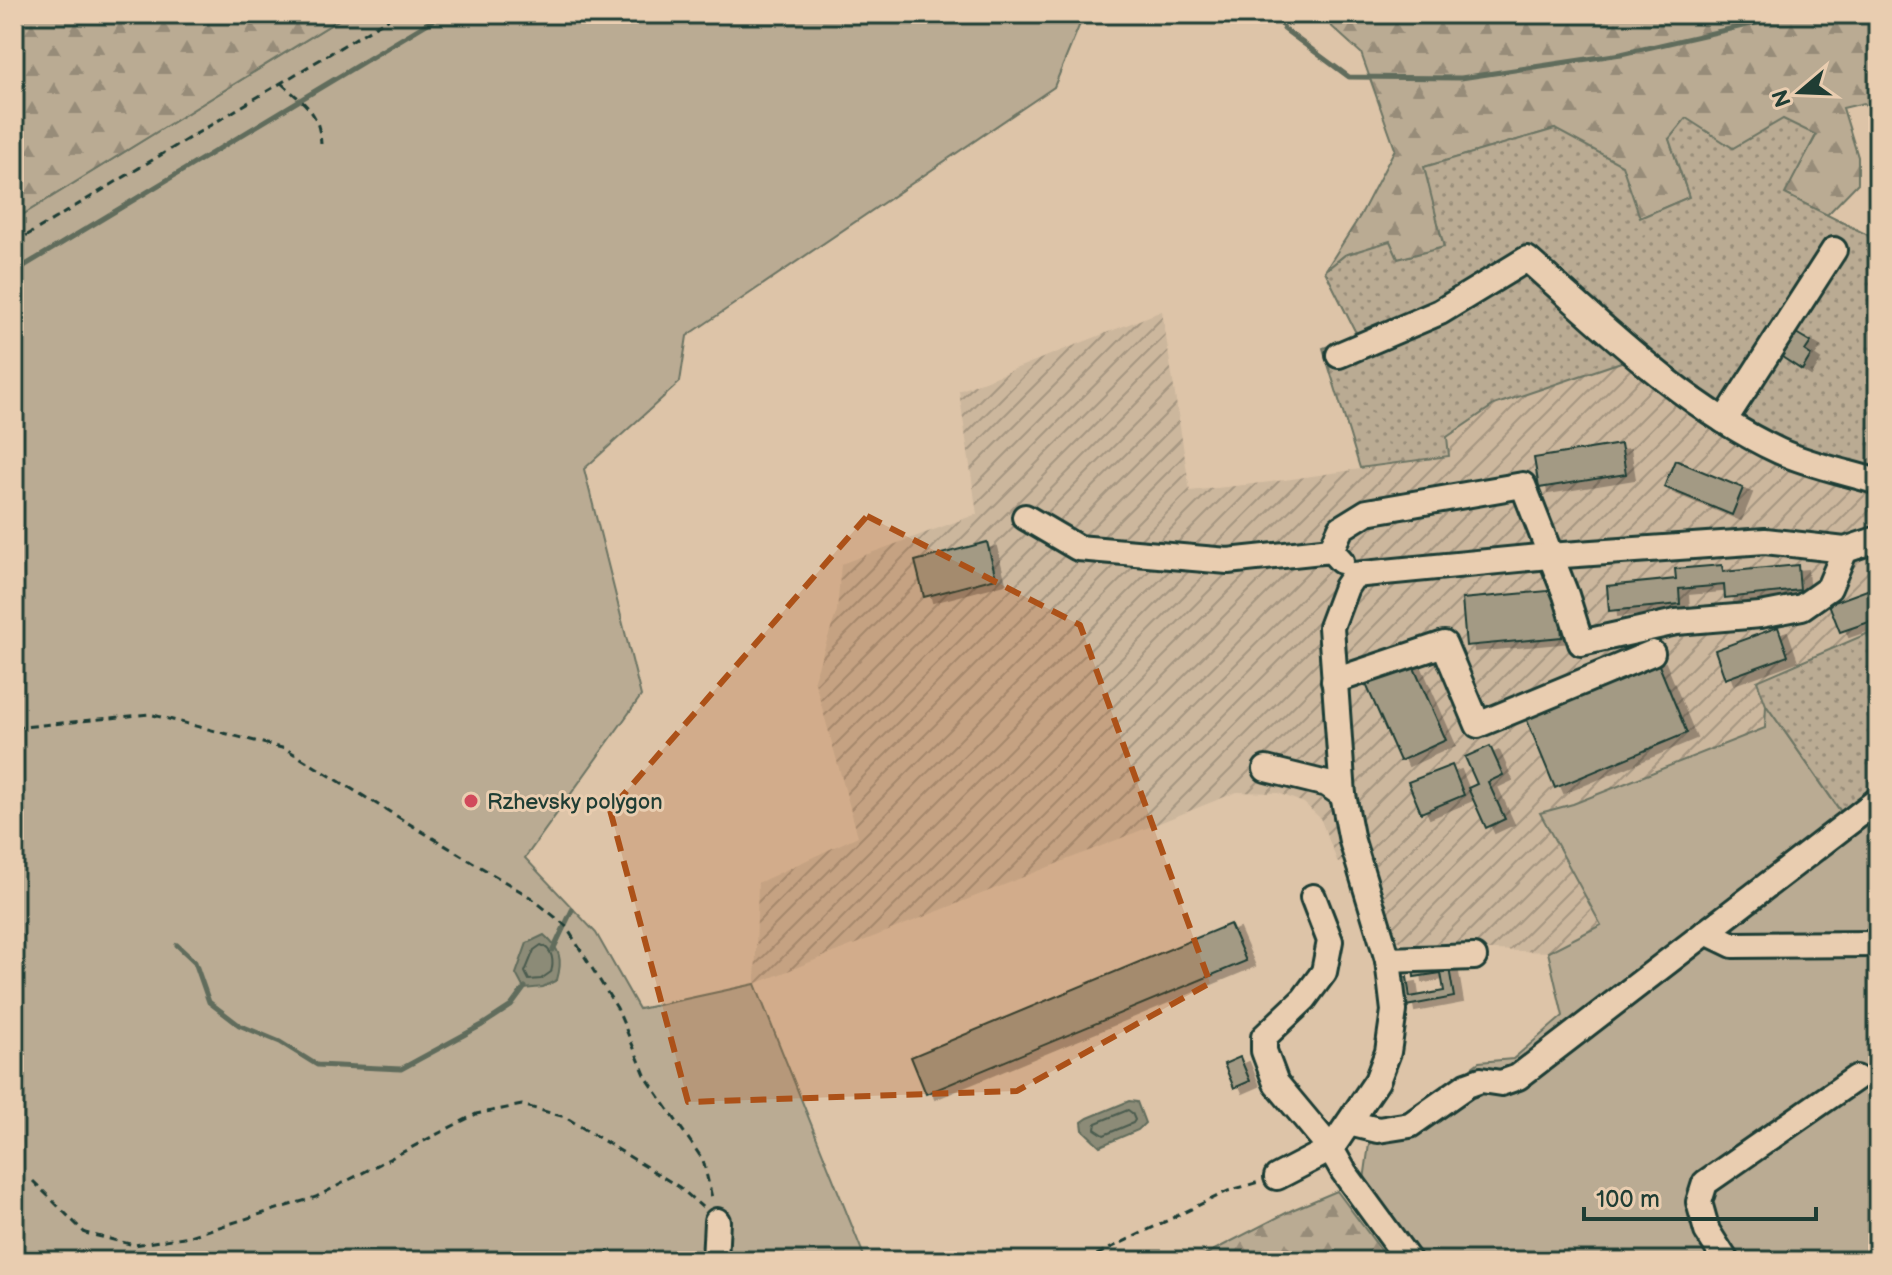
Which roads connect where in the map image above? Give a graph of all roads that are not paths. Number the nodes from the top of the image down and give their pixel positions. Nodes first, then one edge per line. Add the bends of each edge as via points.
1 (1834, 250) dead end
2 (1339, 355) dead end
3 (1724, 421) junction
4 (1878, 482) edge
5 (1025, 517) dead end
6 (1878, 539) edge
7 (1331, 550) junction
8 (1845, 550) junction
9 (1549, 556) junction
10 (1354, 575) junction
11 (1652, 653) dead end
12 (1334, 681) junction
13 (1266, 769) dead end
14 (1343, 795) junction
15 (1878, 800) edge
16 (1313, 897) dead end
17 (1706, 932) junction
18 (1878, 944) edge
19 (1474, 957) dead end
20 (1388, 960) junction
21 (1856, 1078) dead end
22 (1349, 1123) junction
23 (1331, 1149) junction
24 (1277, 1177) road end
25 (717, 1221) road end
26 (715, 1261) edge
27 (1409, 1261) edge
28 (1726, 1261) edge

1 - 3 street
2 - 3 street via 1440,312 1527,259 1639,358
3 - 4 street via 1781,452
5 - 7 street via 1078,548 1228,561
6 - 8 street
7 - 9 street via 1341,528 1367,512 1523,485
7 - 10 street
8 - 9 street via 1765,541
8 - 9 street via 1829,588 1802,607 1676,622 1581,643
9 - 10 street
10 - 12 street via 1331,627
11 - 12 street via 1478,725 1444,644
12 - 14 street
13 - 14 street via 1327,784
14 - 20 street
15 - 17 street
16 - 23 street via 1330,941 1324,972 1264,1037 1264,1051 1276,1083
17 - 18 street via 1733,945
17 - 22 street via 1518,1077 1467,1085 1410,1125 1378,1130
19 - 20 street
20 - 22 street via 1394,1011 1388,1052 1377,1081
21 - 28 street via 1705,1183 1699,1202 1707,1231
22 - 23 street
23 - 24 street
23 - 27 street
25 - 26 street

